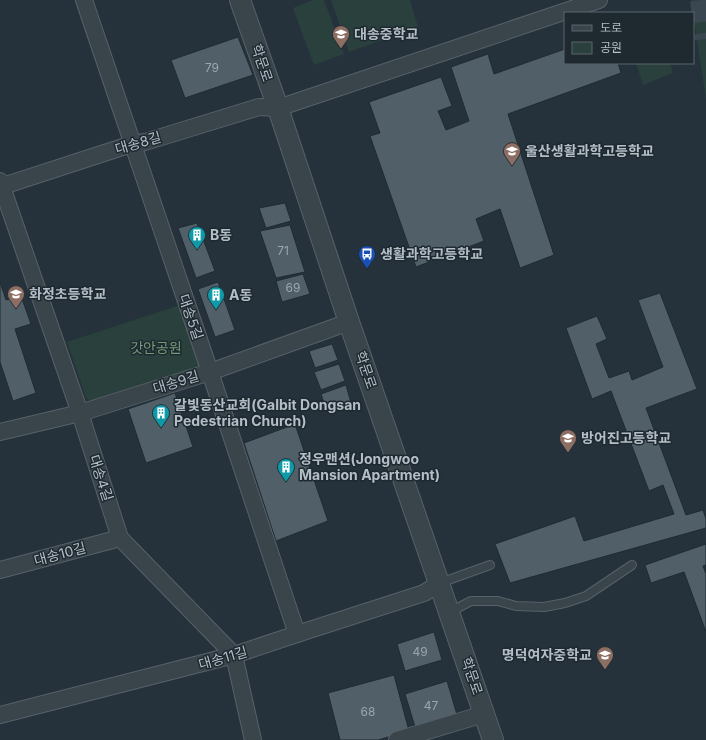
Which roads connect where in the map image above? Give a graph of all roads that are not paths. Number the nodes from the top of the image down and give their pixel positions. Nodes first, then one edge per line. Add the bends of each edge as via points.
1 (84, 0) edge
2 (240, 0) edge
3 (599, 0) edge
4 (278, 108) junction
5 (132, 144) junction
6 (1, 185) edge
7 (349, 322) junction
8 (210, 372) junction
9 (80, 412) junction
10 (0, 432) edge
11 (120, 538) junction
12 (490, 565) dead end
13 (632, 565) dead end
14 (0, 570) edge
15 (440, 583) junction
16 (450, 612) junction
17 (297, 634) junction
18 (234, 656) junction
19 (484, 714) junction
20 (0, 715) edge
21 (254, 740) edge
22 (397, 740) edge
23 (493, 740) edge

1 - 5 street, 대송5길
2 - 4 street, 학문로
3 - 4 street, 대송8길
4 - 5 street, 대송8길 via 259,108
4 - 7 street, 학문로
5 - 6 street, 대송8길
5 - 8 street, 대송5길
6 - 9 street, 대송4길
7 - 8 street, 대송9길
7 - 15 street, 학문로
8 - 9 street, 대송9길
8 - 17 street, 대송5길
9 - 10 street, 대송9길
9 - 11 street, 대송4길
11 - 14 street, 대송10길
11 - 18 street, 대송4길
12 - 15 lane
13 - 16 lane via 586,596 565,603 544,607 516,606 498,601 471,601
15 - 16 street, 학문로
15 - 17 street, 대송11길 via 424,593
16 - 19 street, 학문로
17 - 18 street, 대송11길
18 - 20 street, 대송11길
18 - 21 street
19 - 22 street
19 - 23 street, 학문로

